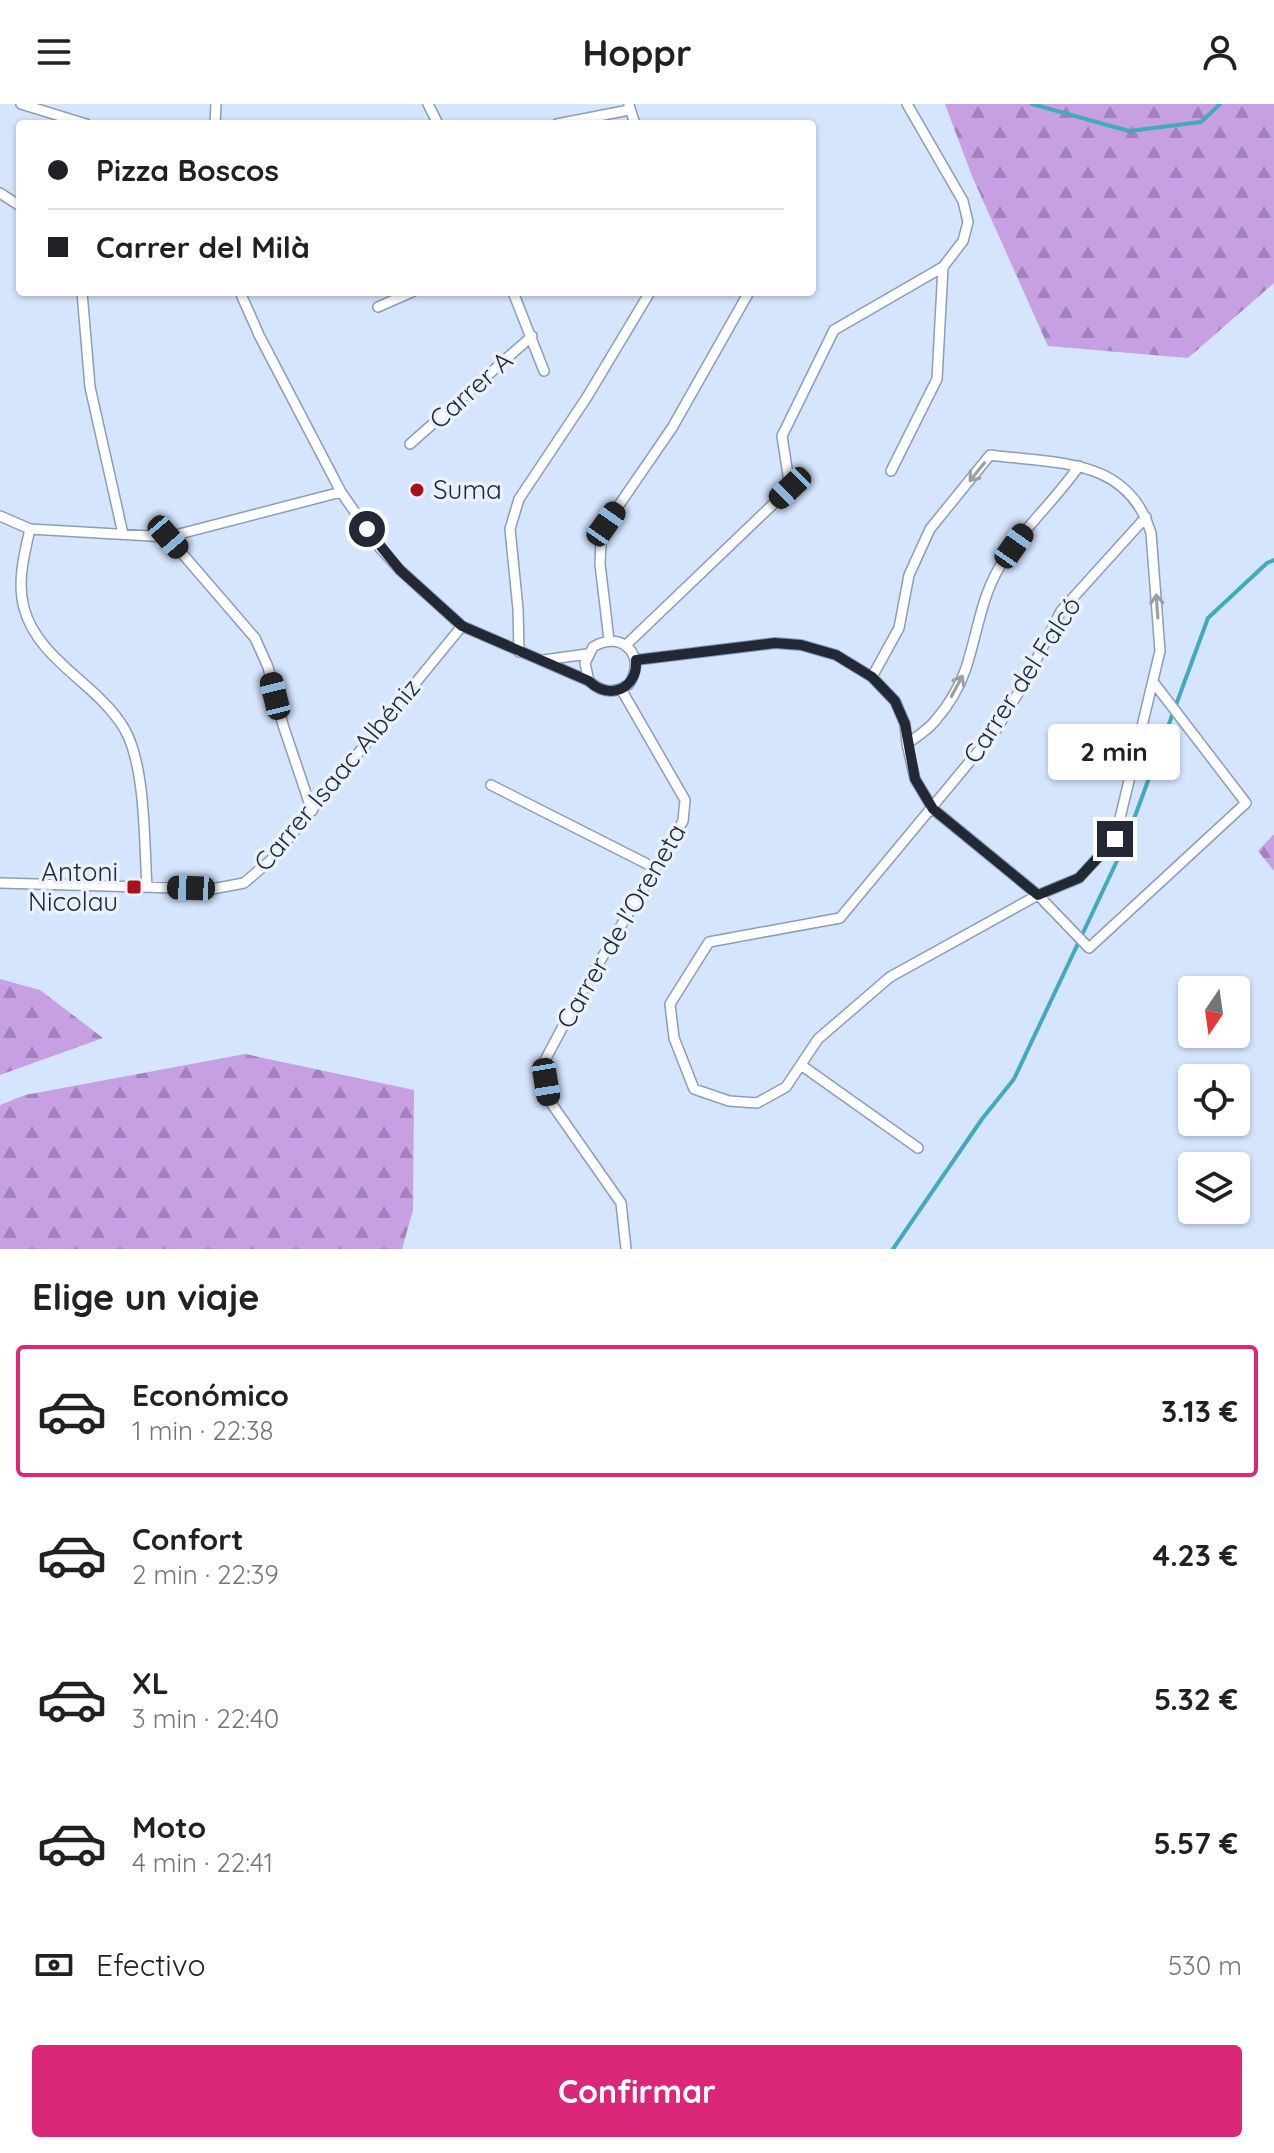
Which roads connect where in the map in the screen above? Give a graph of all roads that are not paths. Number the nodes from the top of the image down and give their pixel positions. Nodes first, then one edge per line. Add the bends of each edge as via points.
1 (21, 104) edge
2 (907, 104) edge
3 (629, 107) edge
4 (73, 120) edge
5 (574, 120) edge
6 (943, 267) junction
7 (82, 296) edge
8 (242, 296) edge
9 (403, 296) edge
10 (515, 296) edge
11 (648, 296) edge
12 (747, 296) edge
13 (378, 307) dead end
14 (532, 336) junction
15 (544, 371) dead end
16 (410, 444) dead end
17 (1079, 466) junction
18 (891, 471) dead end
19 (341, 492) junction
20 (0, 516) edge
21 (1146, 517) junction
22 (30, 529) junction
23 (123, 534) junction
24 (168, 537) junction
25 (462, 626) junction
26 (609, 640) junction
27 (626, 645) junction
28 (519, 652) junction
29 (587, 654) junction
30 (544, 660) junction
31 (636, 660) junction
32 (872, 677) junction
33 (589, 681) junction
34 (1154, 683) junction
35 (621, 689) junction
36 (907, 744) junction
37 (491, 785) dead end
38 (933, 809) junction
39 (312, 811) junction
40 (655, 868) junction
41 (0, 883) edge
42 (147, 887) junction
43 (1038, 895) junction
44 (801, 1065) junction
45 (918, 1148) dead end
46 (626, 1249) edge

1 - 4 street
2 - 6 street via 963,201 968,222 963,241
3 - 5 street
6 - 18 street via 937,379
6 - 27 street via 834,330 782,436 790,488
7 - 23 street via 90,387
8 - 19 street
9 - 13 street
10 - 14 street
11 - 28 street via 519,499 510,529
12 - 26 street via 672,428 606,524 600,564
14 - 15 street
14 - 16 street, Carrer A
17 - 21 street via 1127,488
17 -> 32 street via 990,455 930,529 909,575 899,628
36 -> 17 street via 934,724 966,670 997,571
19 - 24 street
19 - 25 street via 380,548
20 - 22 street
34 -> 21 street via 1160,651
21 - 38 street, Carrer del Falcó via 1061,611 996,730
22 - 23 street
22 - 42 street via 22,568 24,609 49,651 102,698 125,730 139,779
23 - 24 street
24 - 39 street via 255,638
25 - 28 street
25 - 39 street, Carrer Isaac Albéniz
26 - 27 street
26 - 29 street
27 - 31 street
28 - 30 street
29 - 30 street
29 - 33 street
30 - 33 street
31 - 32 street via 775,643 836,655
31 - 35 street via 634,677
32 - 36 street via 895,701
33 - 35 street via 604,691
34 - 43 street via 1115,839 1079,878
34 - 43 street via 1246,803 1088,946
35 - 40 street, Carrer de l'Oreneta via 685,800 683,821
36 - 38 street via 915,779
37 - 40 street
38 - 43 street
38 - 44 street, Carrer del Falcó via 840,918 709,942 670,1004 674,1038 694,1089 729,1101 757,1103 786,1087
39 - 42 street, Carrer Isaac Albéniz via 244,883 212,889
40 - 46 street, Carrer de l'Oreneta via 543,1064 549,1100 621,1203
41 - 42 street, Carrer Isaac Albéniz
43 - 44 street via 890,977 818,1039
44 - 45 street

